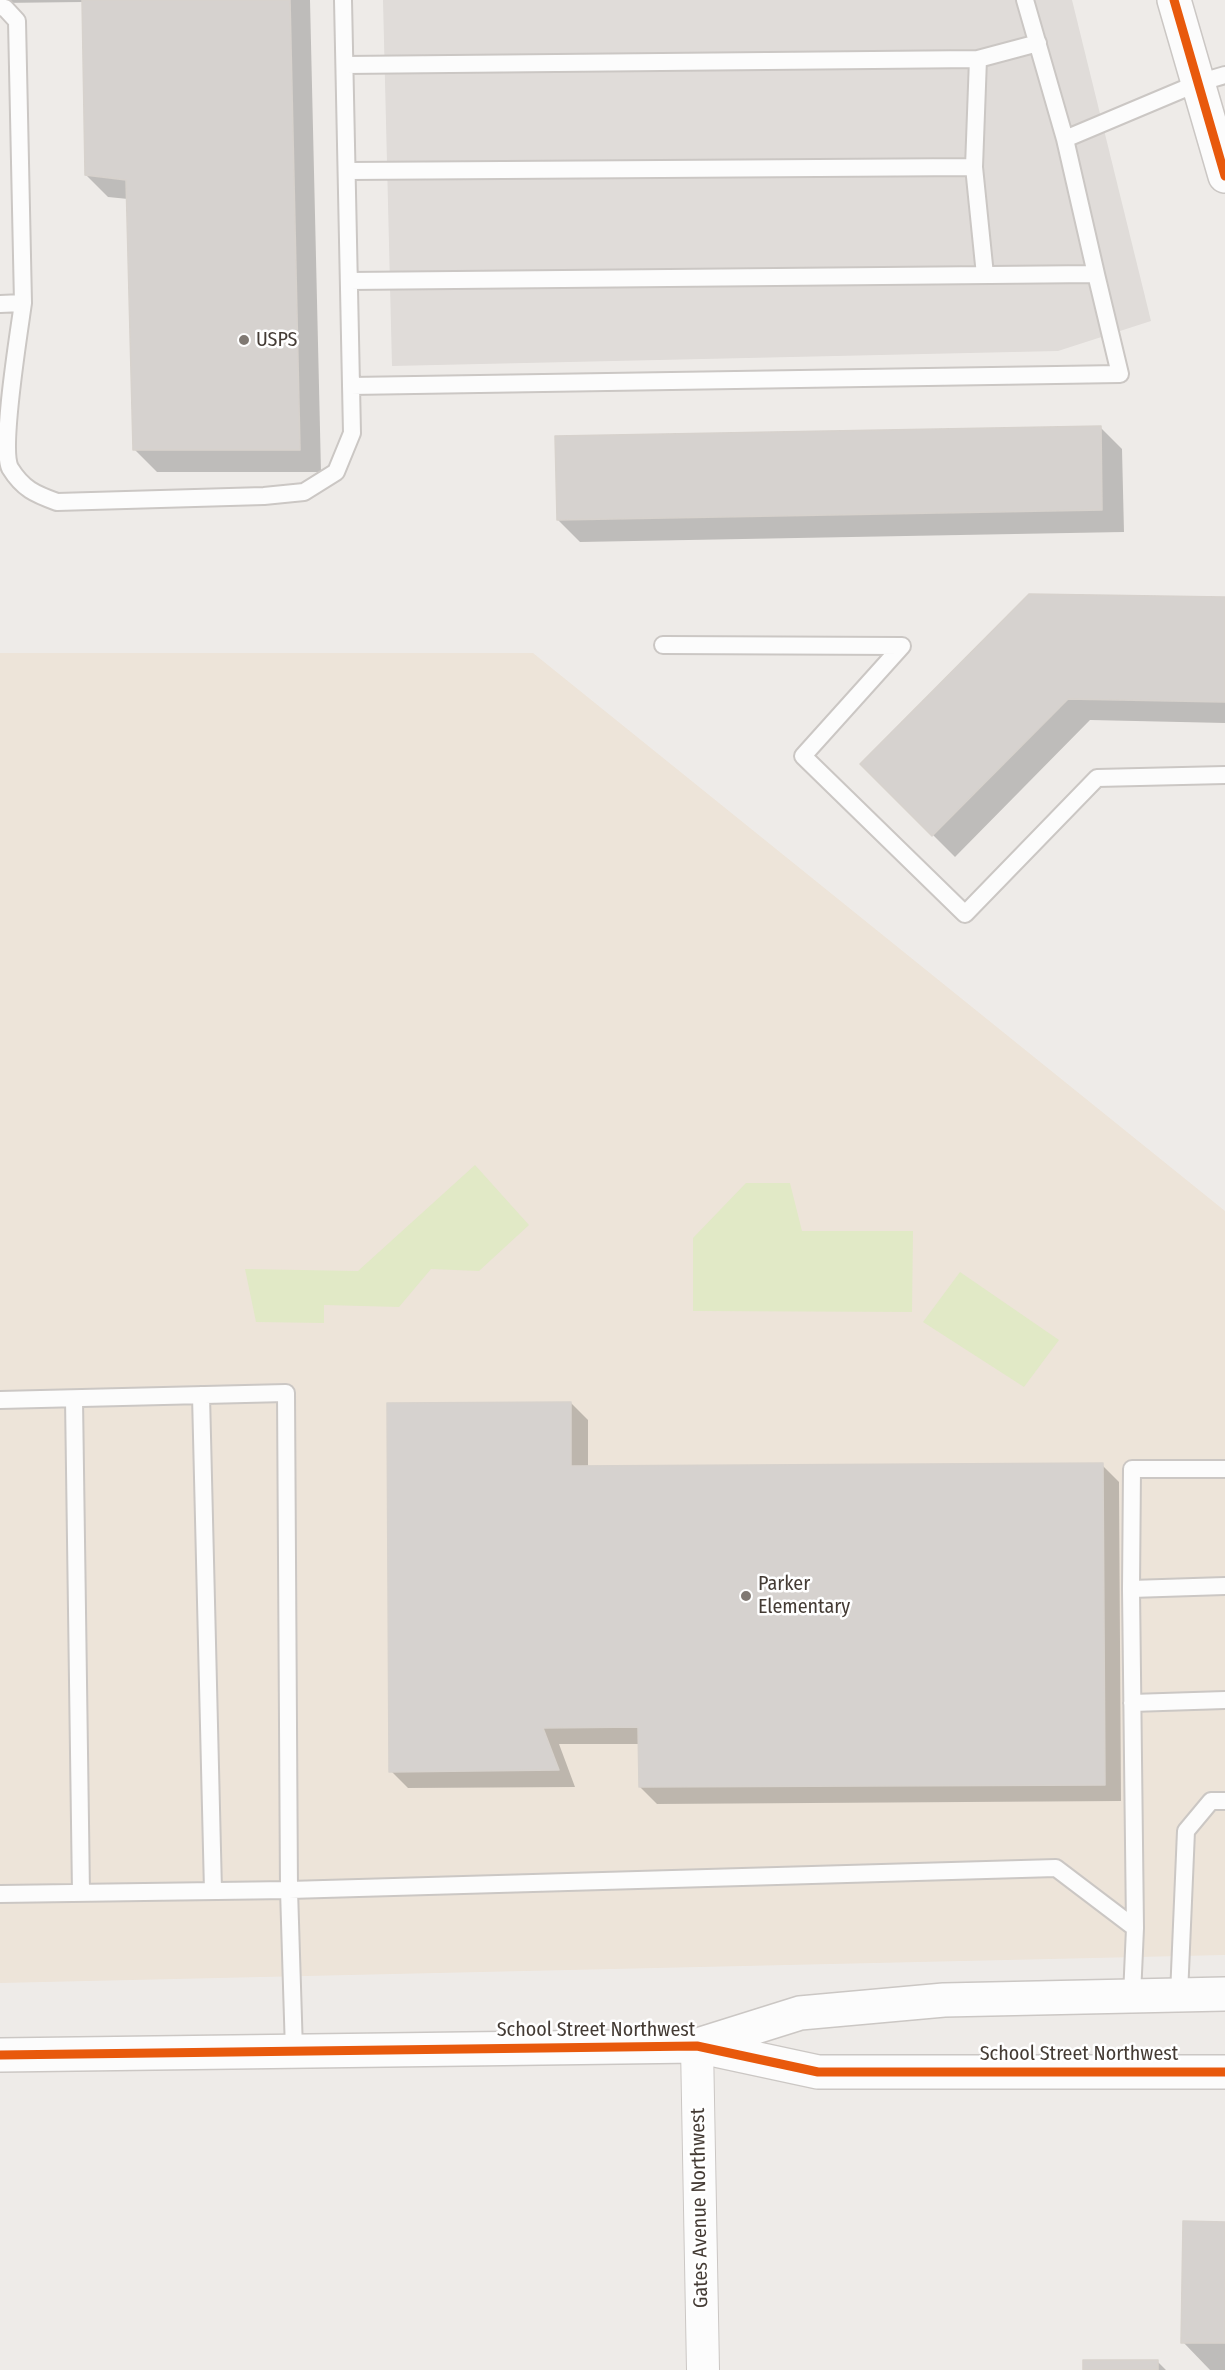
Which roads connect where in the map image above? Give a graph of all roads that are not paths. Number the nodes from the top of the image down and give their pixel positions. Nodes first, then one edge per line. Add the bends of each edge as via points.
1 (343, 0) edge
2 (1025, 0) edge
3 (1174, 0) edge
4 (0, 8) edge
5 (1038, 43) junction
6 (978, 59) junction
7 (345, 65) junction
8 (1212, 79) edge
9 (1065, 139) junction
10 (974, 167) junction
11 (347, 171) junction
12 (1225, 176) edge
13 (1096, 274) junction
14 (985, 275) junction
15 (349, 281) junction
16 (23, 303) junction
17 (0, 304) edge
18 (351, 386) junction
19 (663, 645) dead end
20 (1225, 775) edge
21 (201, 1395) junction
22 (0, 1400) edge
23 (74, 1400) junction
24 (1225, 1468) edge
25 (1225, 1586) edge
26 (1131, 1589) junction
27 (1225, 1700) edge
28 (1132, 1703) junction
29 (1225, 1801) edge
30 (289, 1890) junction
31 (213, 1891) junction
32 (81, 1893) junction
33 (0, 1894) edge
34 (1136, 1928) junction
35 (1225, 1994) edge
36 (1179, 1995) junction
37 (1131, 1996) junction
38 (697, 2046) junction
39 (294, 2051) junction
40 (0, 2055) edge
41 (1225, 2072) edge
42 (703, 2370) edge

1 - 7 lane
2 - 5 lane
3 - 8 street
4 - 16 lane via 5,8 17,21
5 - 6 lane
5 - 9 lane
6 - 7 lane
6 - 10 lane
7 - 11 lane
8 - 9 lane
8 - 12 street
9 - 13 lane
10 - 11 lane
10 - 14 lane
11 - 15 lane
13 - 14 lane
13 - 18 lane via 1120,374
14 - 15 lane
15 - 18 lane
16 - 17 lane
16 - 18 lane via 6,422 9,466 29,491 57,502 304,492 336,472 351,432
19 - 20 lane via 902,646 803,756 965,914 1098,778
21 - 23 lane
21 - 30 lane via 286,1393
21 - 31 lane
22 - 23 lane
23 - 32 lane
24 - 26 lane via 1132,1469
25 - 26 lane
26 - 28 lane
27 - 28 lane
28 - 34 lane
29 - 36 lane via 1211,1801 1186,1831
30 - 31 lane
30 - 34 lane via 1056,1868
30 - 39 lane
31 - 32 lane
32 - 33 lane
34 - 37 lane
35 - 36 street, School Street Northwest
36 - 37 street, School Street Northwest
37 - 38 street, School Street Northwest via 944,2000 800,2013
38 - 39 street, School Street Northwest
38 - 41 street, School Street Northwest via 818,2072
38 - 42 street, Gates Avenue Northwest
39 - 40 street, School Street Northwest

